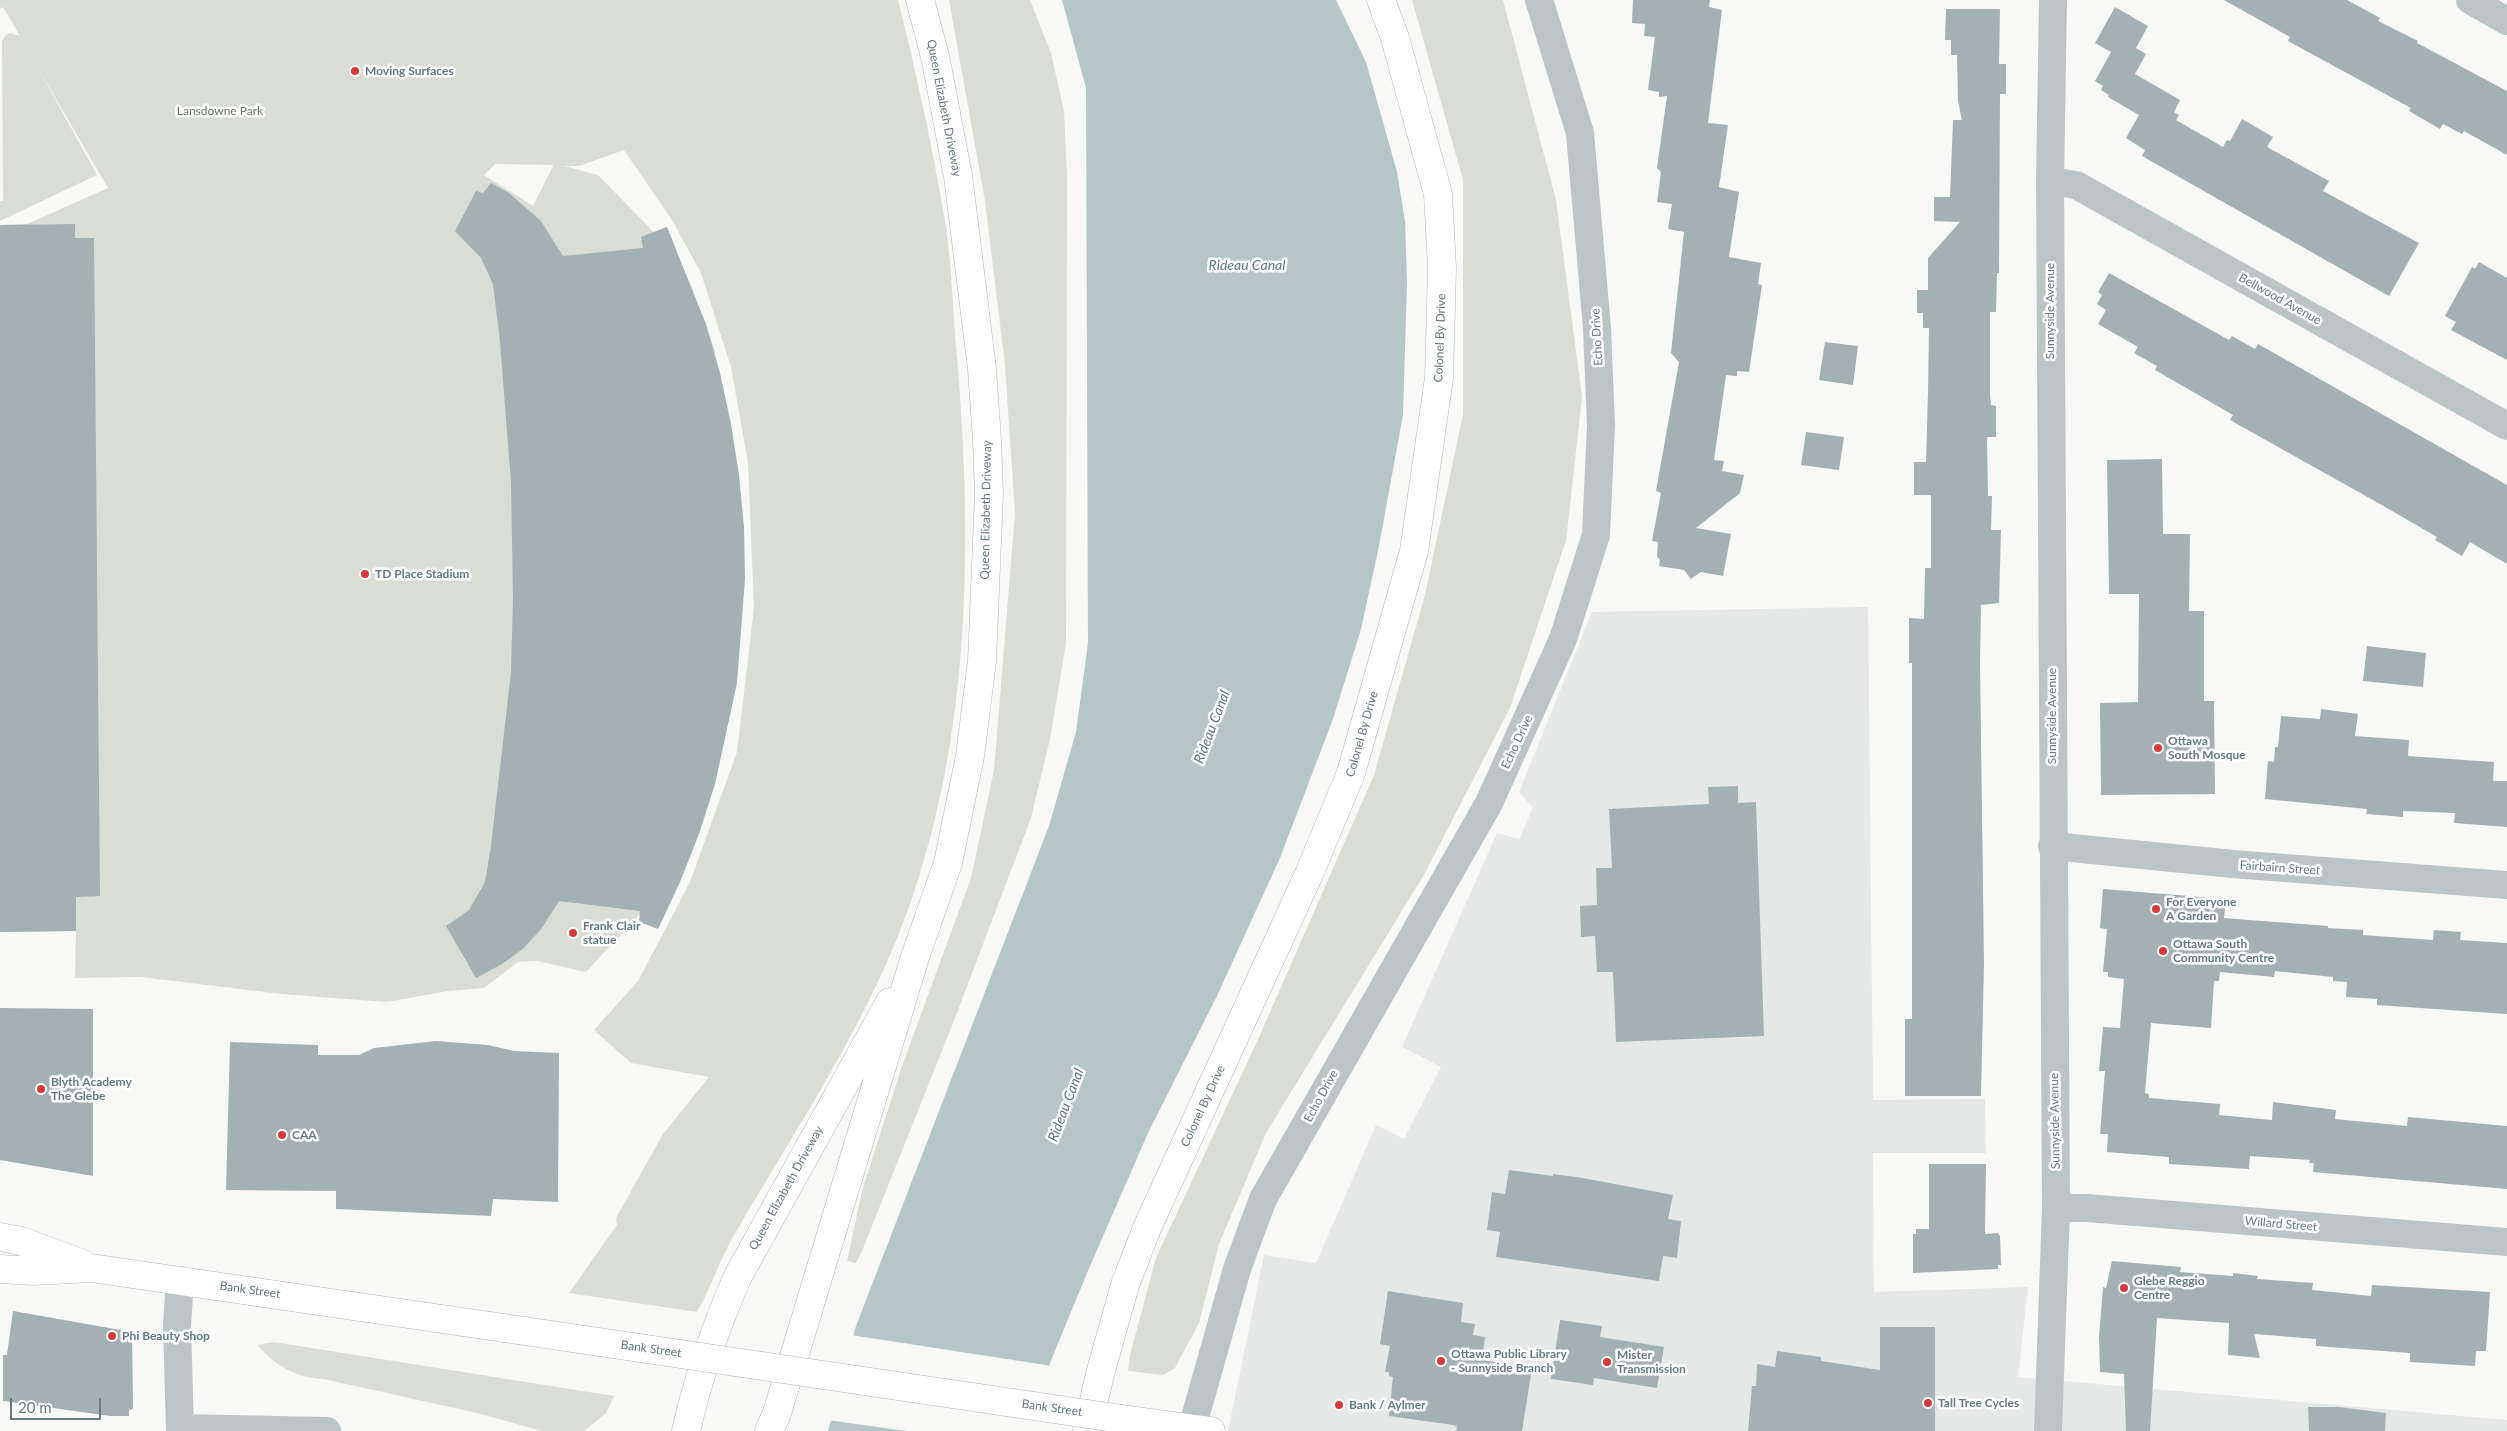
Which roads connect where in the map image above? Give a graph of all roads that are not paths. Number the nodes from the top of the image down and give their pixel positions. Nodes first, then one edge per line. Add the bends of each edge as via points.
1 (920, 0) edge
2 (1381, 0) edge
3 (1539, 0) edge
4 (2053, 0) edge
5 (2470, 0) edge
6 (2507, 21) edge
7 (2050, 181) junction
8 (2507, 426) edge
9 (2052, 846) junction
10 (2507, 885) edge
11 (915, 957) junction
12 (2056, 1208) junction
13 (0, 1237) edge
14 (2507, 1242) edge
15 (91, 1268) junction
16 (0, 1269) edge
17 (180, 1280) junction
18 (180, 1430) edge
19 (1201, 1430) edge
20 (327, 1431) edge
21 (686, 1431) edge
22 (769, 1431) edge
23 (1086, 1431) edge
24 (2048, 1431) edge

1 - 11 main road, Queen Elizabeth Driveway via 935,56 967,240 982,378 988,494 982,661 970,756 948,862
2 - 23 main road, Colonel By Drive via 1395,38 1438,194 1442,268 1439,378 1414,551 1351,773 1309,874 1147,1228 1125,1285
3 - 19 street, Echo Drive via 1580,133 1601,425 1596,535 1563,639 1488,802 1263,1198 1237,1269 1204,1390
4 - 7 street, Sunnyside Avenue
5 - 6 street
7 - 8 street, Bellwood Avenue via 2076,185
7 - 9 street, Sunnyside Avenue
9 - 10 street, Fairbairn Street
9 - 12 street, Sunnyside Avenue
11 - 21 main road, Queen Elizabeth Driveway via 738,1276 720,1318
11 - 22 main road, Queen Elizabeth Driveway via 778,1413
12 - 14 street, Willard Street
12 - 24 street, Sunnyside Avenue
13 - 15 main road, Bank Street via 21,1241
15 - 16 main road, Bank Street
15 - 17 main road, Bank Street
17 - 18 street via 177,1325
17 - 19 main road, Bank Street, bridge
18 - 20 street

